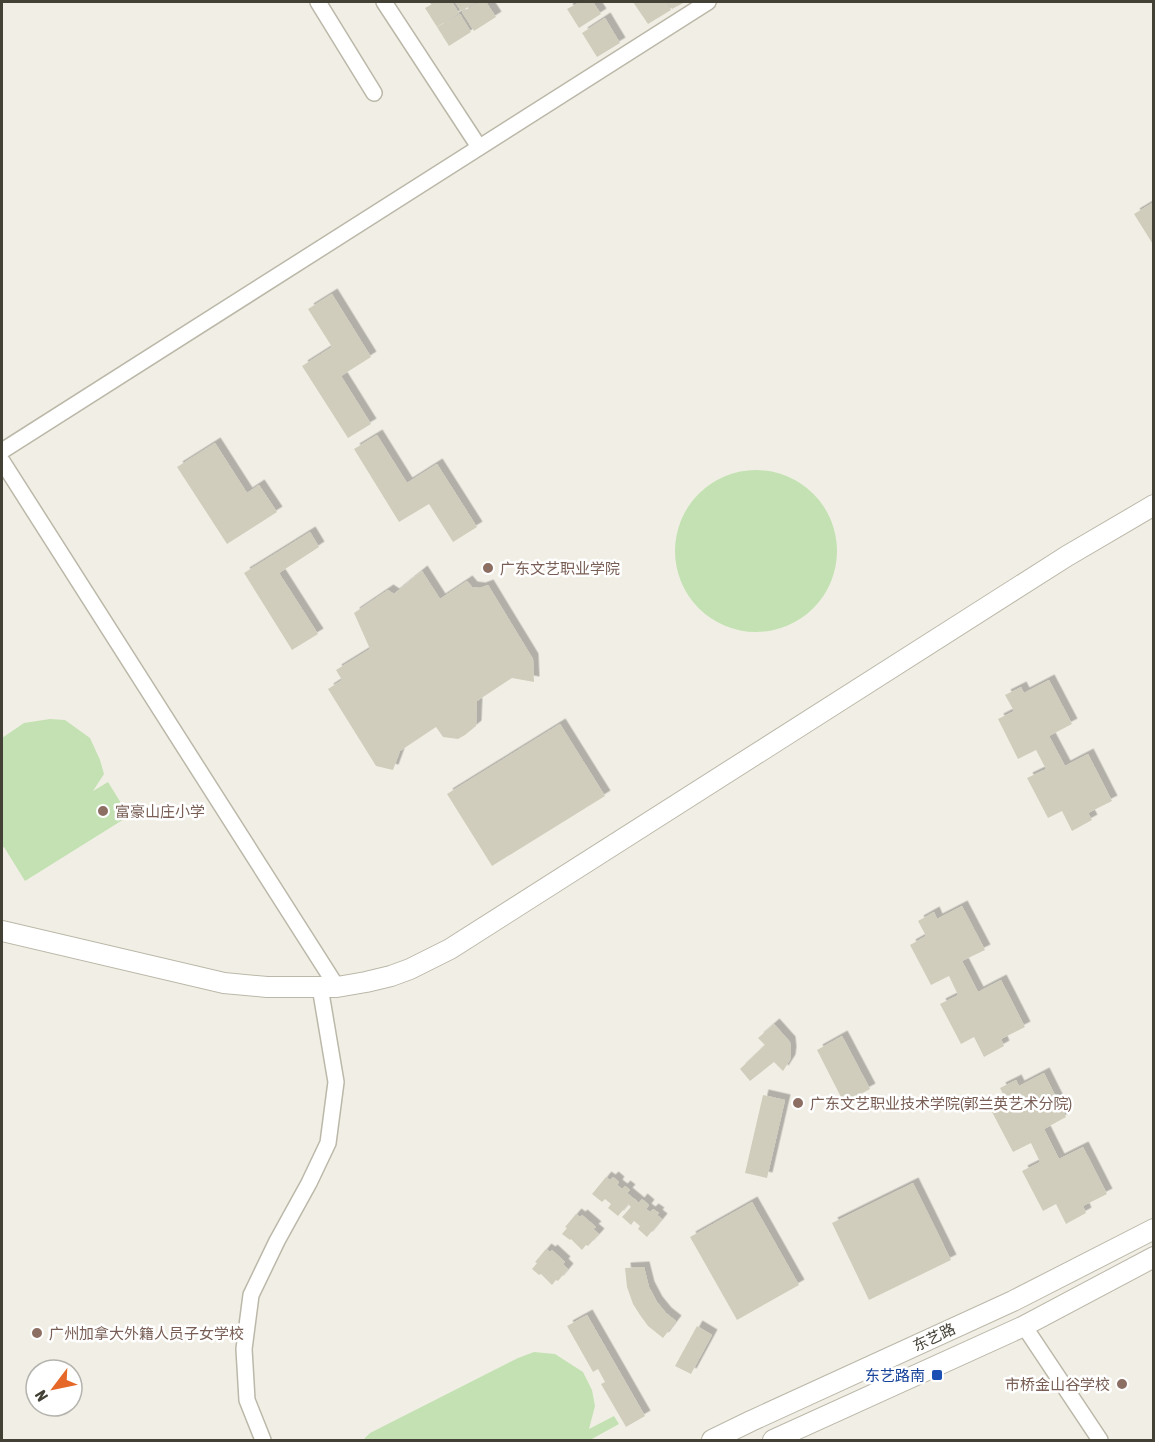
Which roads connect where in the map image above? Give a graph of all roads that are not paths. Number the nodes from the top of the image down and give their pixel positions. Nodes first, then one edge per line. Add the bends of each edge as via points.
1 (318, 2) edge
2 (384, 2) edge
3 (708, 2) edge
4 (374, 93) dead end
5 (479, 147) junction
6 (2, 451) edge
7 (2, 461) edge
8 (1154, 506) edge
9 (2, 931) edge
10 (329, 987) junction
11 (1154, 1229) edge
12 (1154, 1257) edge
13 (1024, 1326) junction
14 (263, 1440) edge
15 (712, 1440) edge
16 (773, 1440) edge
17 (1100, 1440) edge

1 - 4 street
2 - 5 street
3 - 5 street
5 - 6 street
7 - 10 street
8 - 10 street via 1067,556 450,949 391,976
9 - 10 street via 224,983
10 - 14 street via 336,1082 328,1143 251,1295 244,1349 247,1400
11 - 15 street, 东艺路 via 1013,1301
12 - 13 street, 东艺路
13 - 16 street, 东艺路
13 - 17 street

